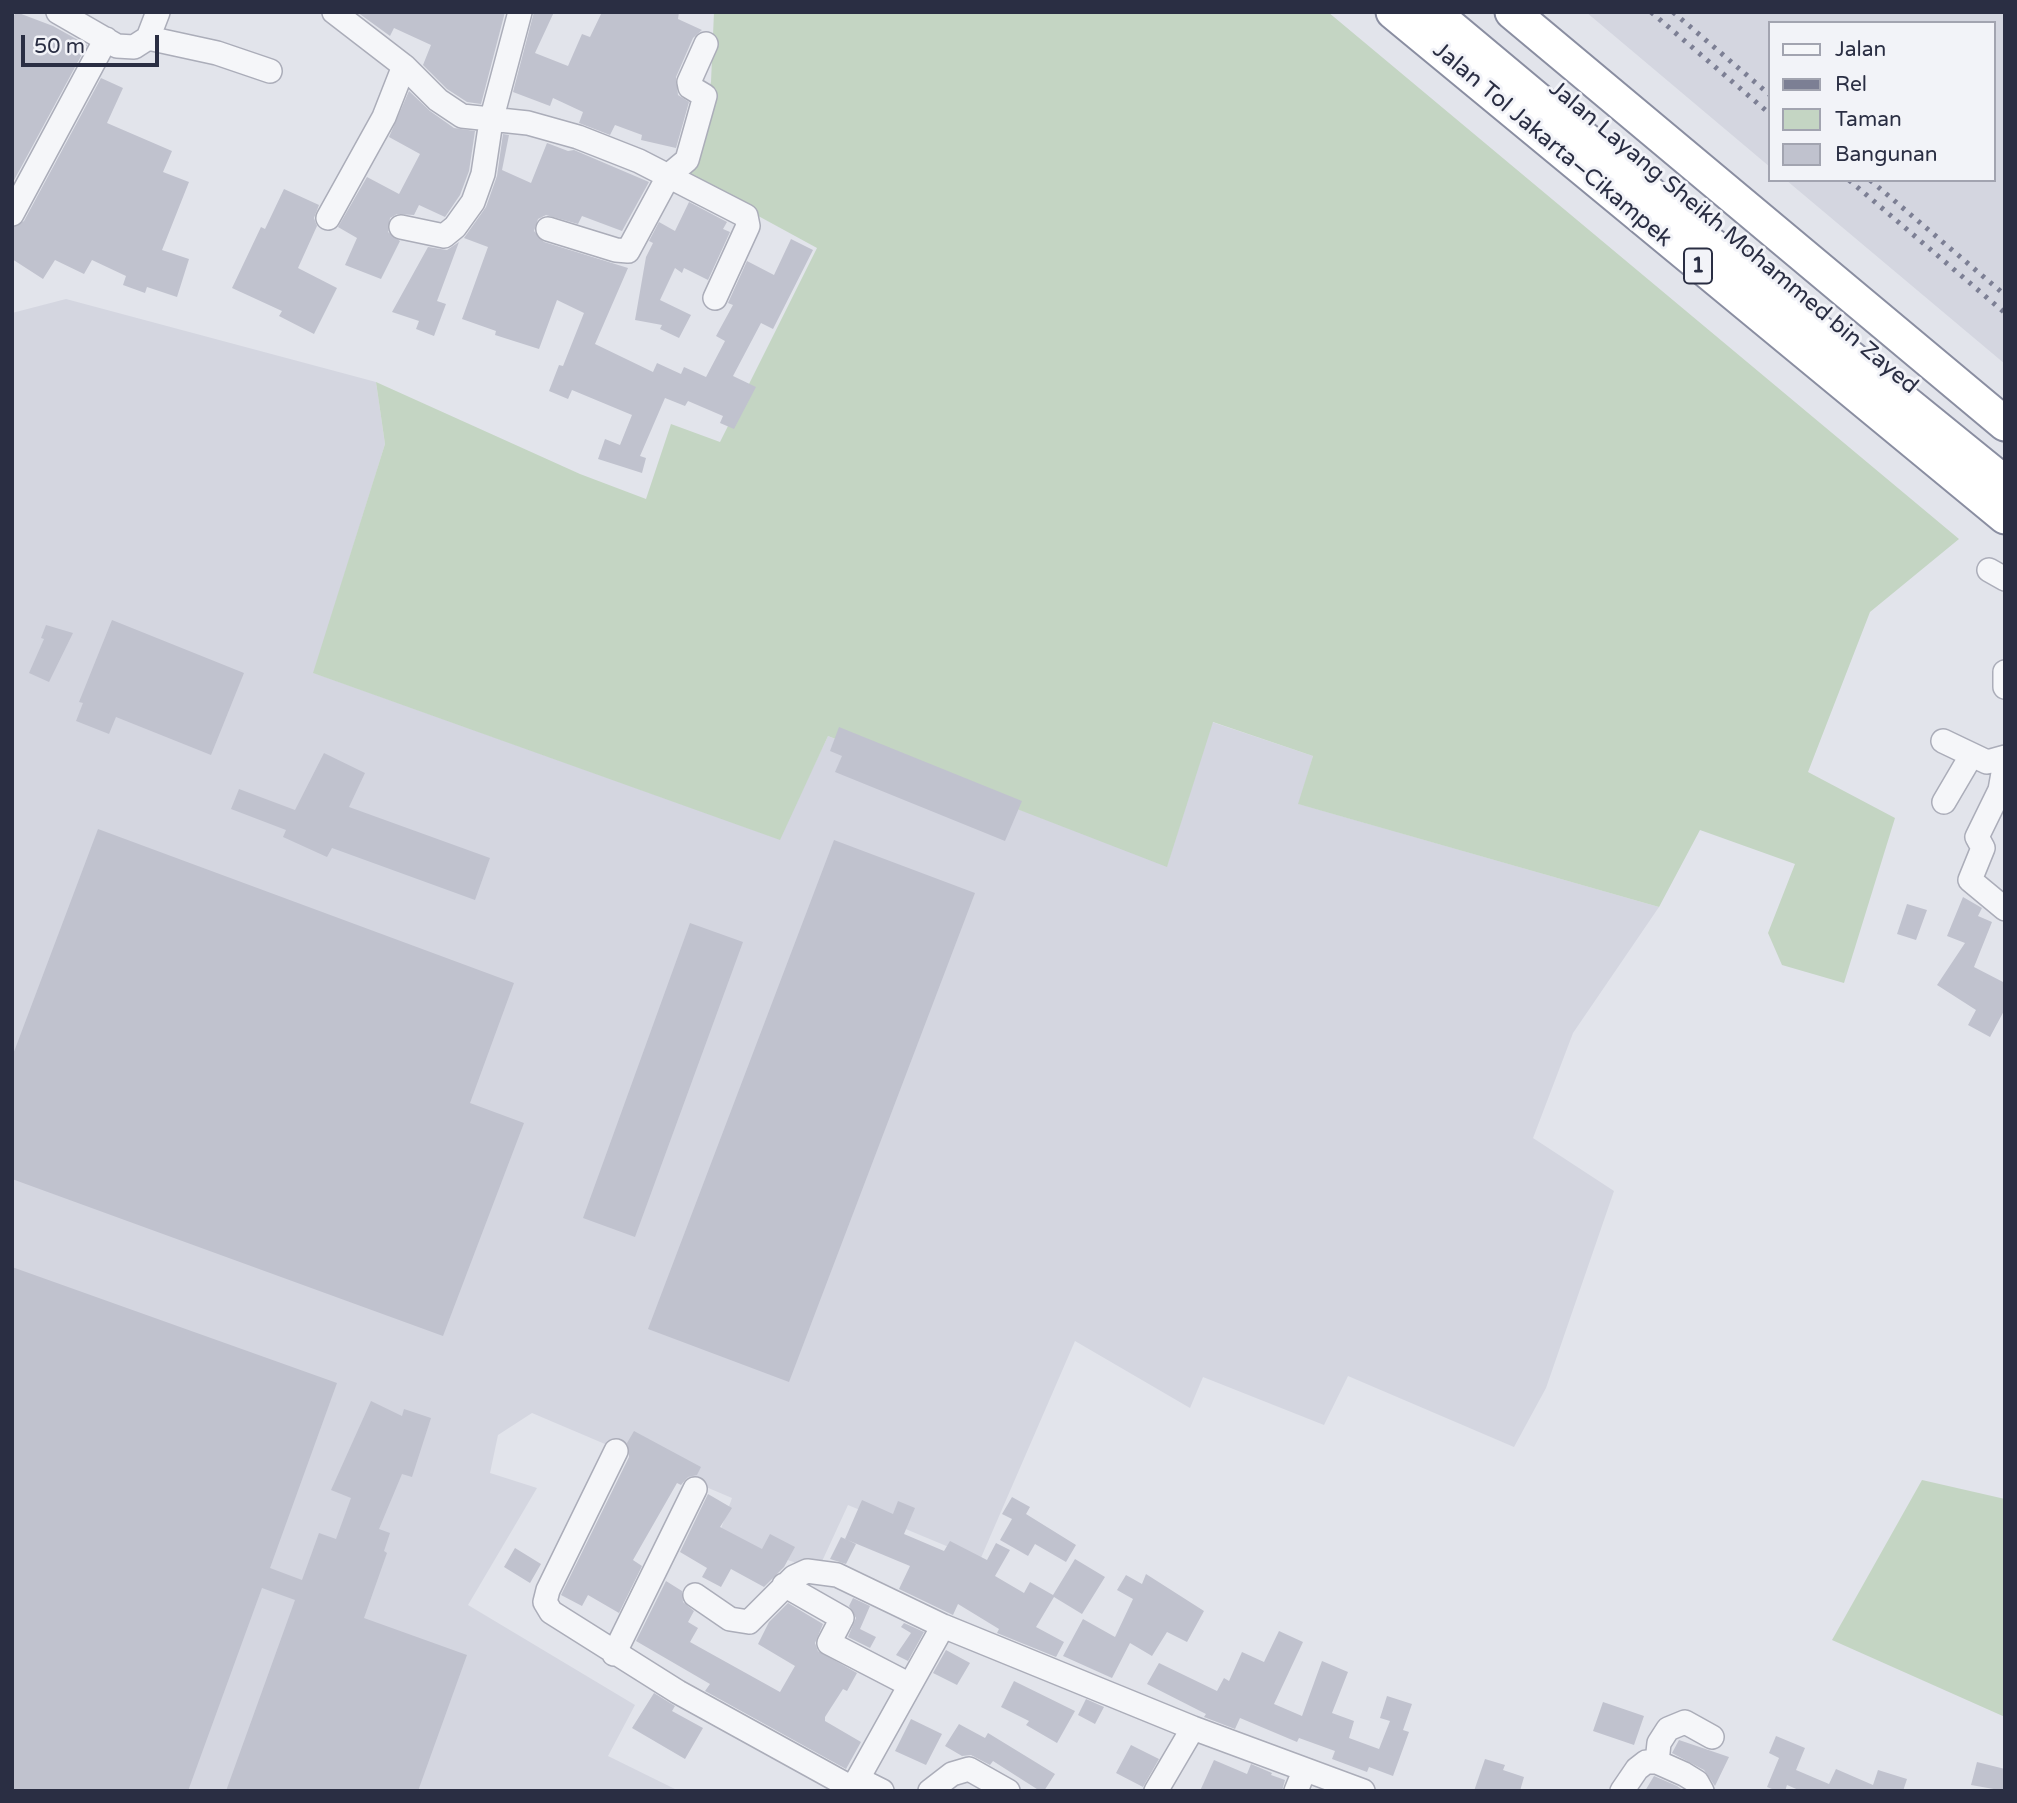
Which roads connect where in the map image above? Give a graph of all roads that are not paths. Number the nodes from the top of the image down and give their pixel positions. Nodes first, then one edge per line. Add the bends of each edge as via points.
1 (58, 12) edge
2 (158, 12) edge
3 (520, 12) edge
4 (1393, 12) edge
5 (1433, 12) edge
6 (1463, 12) edge
7 (1512, 12) edge
8 (347, 16) edge
9 (148, 38) junction
10 (106, 39) junction
11 (706, 44) dead end
12 (404, 66) junction
13 (270, 71) dead end
14 (491, 121) junction
15 (669, 175) junction
16 (12, 214) edge
17 (328, 218) dead end
18 (401, 227) dead end
19 (548, 229) dead end
20 (715, 298) dead end
21 (2005, 424) edge
22 (2005, 463) edge
23 (2005, 483) edge
24 (2005, 517) edge
25 (2005, 672) edge
26 (2005, 687) edge
27 (1943, 741) dead end
28 (1971, 756) junction
29 (2005, 757) edge
30 (2005, 762) edge
31 (1944, 802) dead end
32 (2005, 909) edge
33 (616, 1451) dead end
34 (695, 1489) dead end
35 (784, 1585) junction
36 (695, 1595) dead end
37 (943, 1626) junction
38 (614, 1654) junction
39 (910, 1685) junction
40 (1193, 1728) junction
41 (1712, 1737) dead end
42 (1657, 1762) junction
43 (1300, 1781) edge
44 (854, 1786) edge
45 (882, 1791) edge
46 (930, 1791) edge
47 (1008, 1791) edge
48 (1156, 1791) edge
49 (1363, 1791) edge
50 (1622, 1791) edge
51 (1702, 1791) edge

1 - 10 street
2 - 9 street
3 - 14 street
4 - 24 highway, Jalan Tol Jakarta–Cikampek / 1
5 - 23 highway, Jalan Layang Sheikh Mohammed bin Zayed / 1
6 - 22 highway, Jalan Layang Sheikh Mohammed bin Zayed / 1
7 - 21 highway
8 - 12 street
9 - 10 street via 134,47 117,46
9 - 13 street via 217,53
10 - 16 street
11 - 15 street via 689,82 705,99 687,160
12 - 14 street via 438,100 462,116
12 - 17 street via 384,117
14 - 15 street via 528,123 578,137
14 - 18 street via 478,190 455,227 444,236
15 - 19 street via 628,251
15 - 20 street via 749,220
25 - 26 street
27 - 28 street
28 - 29 street via 1987,762
28 - 31 street
30 - 32 street via 2000,790 1977,836 1983,850 1970,880
33 - 38 street via 557,1568 545,1602 551,1612
34 - 38 street
35 - 36 street via 749,1622 730,1619
35 - 37 street via 807,1571 820,1571 850,1580
35 - 39 street via 842,1618 828,1643
37 - 39 street
37 - 40 street
38 - 44 street via 737,1727
39 - 44 street
40 - 43 street
40 - 48 street
41 - 42 street via 1685,1723 1668,1729
42 - 50 street via 1642,1765
42 - 51 street via 1685,1774
43 - 49 street
44 - 45 street
46 - 47 street via 952,1774 969,1769

